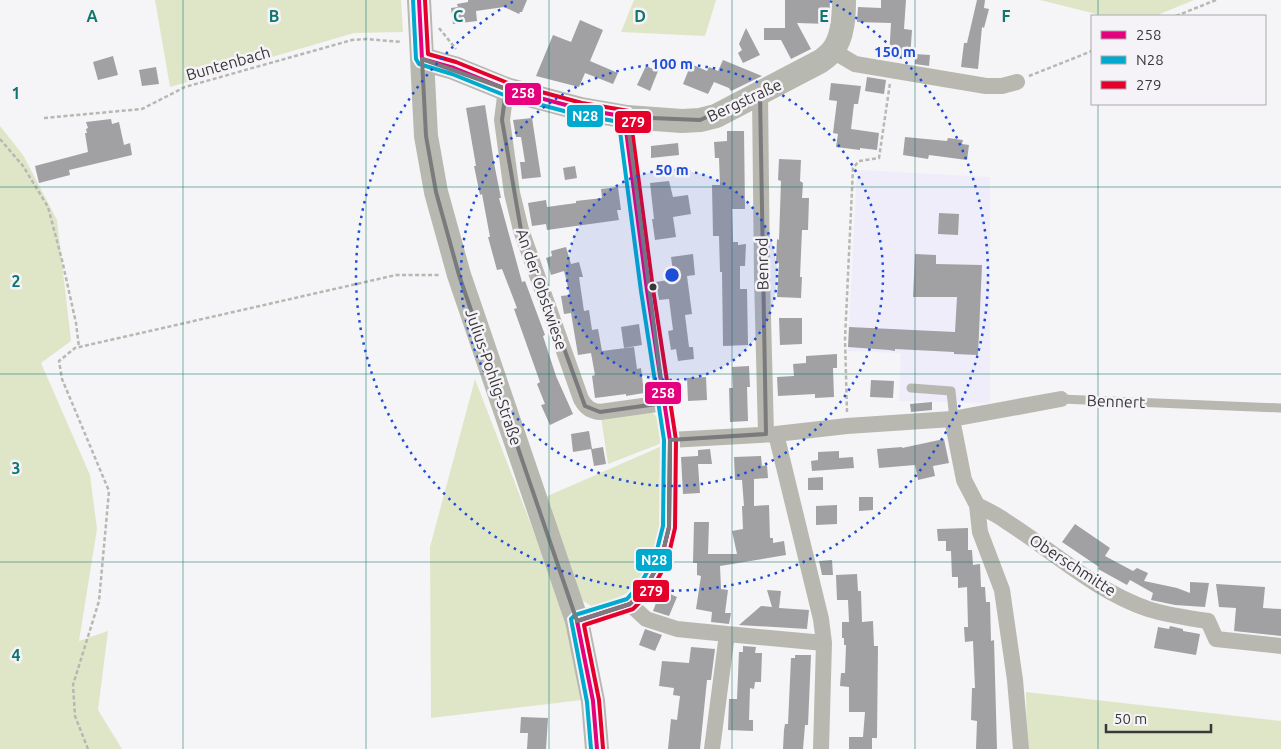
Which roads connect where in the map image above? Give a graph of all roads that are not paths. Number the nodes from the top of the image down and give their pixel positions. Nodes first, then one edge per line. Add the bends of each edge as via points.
1 (419, 0) edge
2 (844, 0) edge
3 (422, 51) junction
4 (833, 51) junction
5 (1016, 82) road end
6 (506, 89) junction
7 (760, 94) junction
8 (627, 117) junction
9 (911, 388) dead end
10 (1061, 399) joint
11 (664, 403) junction
12 (1281, 408) edge
13 (954, 419) junction
14 (771, 434) junction
15 (670, 440) junction
16 (977, 505) junction
17 (630, 604) junction
18 (577, 621) junction
19 (727, 634) junction
20 (824, 643) junction
21 (1281, 646) edge
22 (597, 749) edge
23 (712, 749) edge
24 (822, 749) edge
25 (1021, 749) edge

1 - 3 street, Julius-Pohlig-Straße
2 - 4 street via 839,39
3 - 6 street, Bergstraße
3 - 18 street, Julius-Pohlig-Straße via 427,145 436,192 459,275
4 - 5 street via 855,64 986,86
4 - 7 street, Bergstraße via 821,61
6 - 8 street, Bergstraße via 581,109
6 - 11 street, An der Obstwiese via 502,120 520,230 581,399 591,411 600,412
7 - 8 street, Bergstraße via 716,116 700,120
7 - 14 street, Benrod via 762,276
8 - 11 street via 626,130
9 - 13 lane via 951,391
10 - 12 lane, Bennert
10 - 13 street, Bennert
11 - 15 street
13 - 14 street
13 - 16 street via 964,480
14 - 15 street
14 - 20 street via 821,620
15 - 17 street via 669,527 660,560 646,587
16 - 21 street, Oberschmitte via 1110,592 1146,608 1208,621 1216,639
16 - 25 street via 980,532 1002,590
17 - 18 street
17 - 19 street via 646,619 677,629
18 - 22 street, Julius-Pohlig-Straße via 593,702
19 - 20 street
19 - 23 street
20 - 24 street

